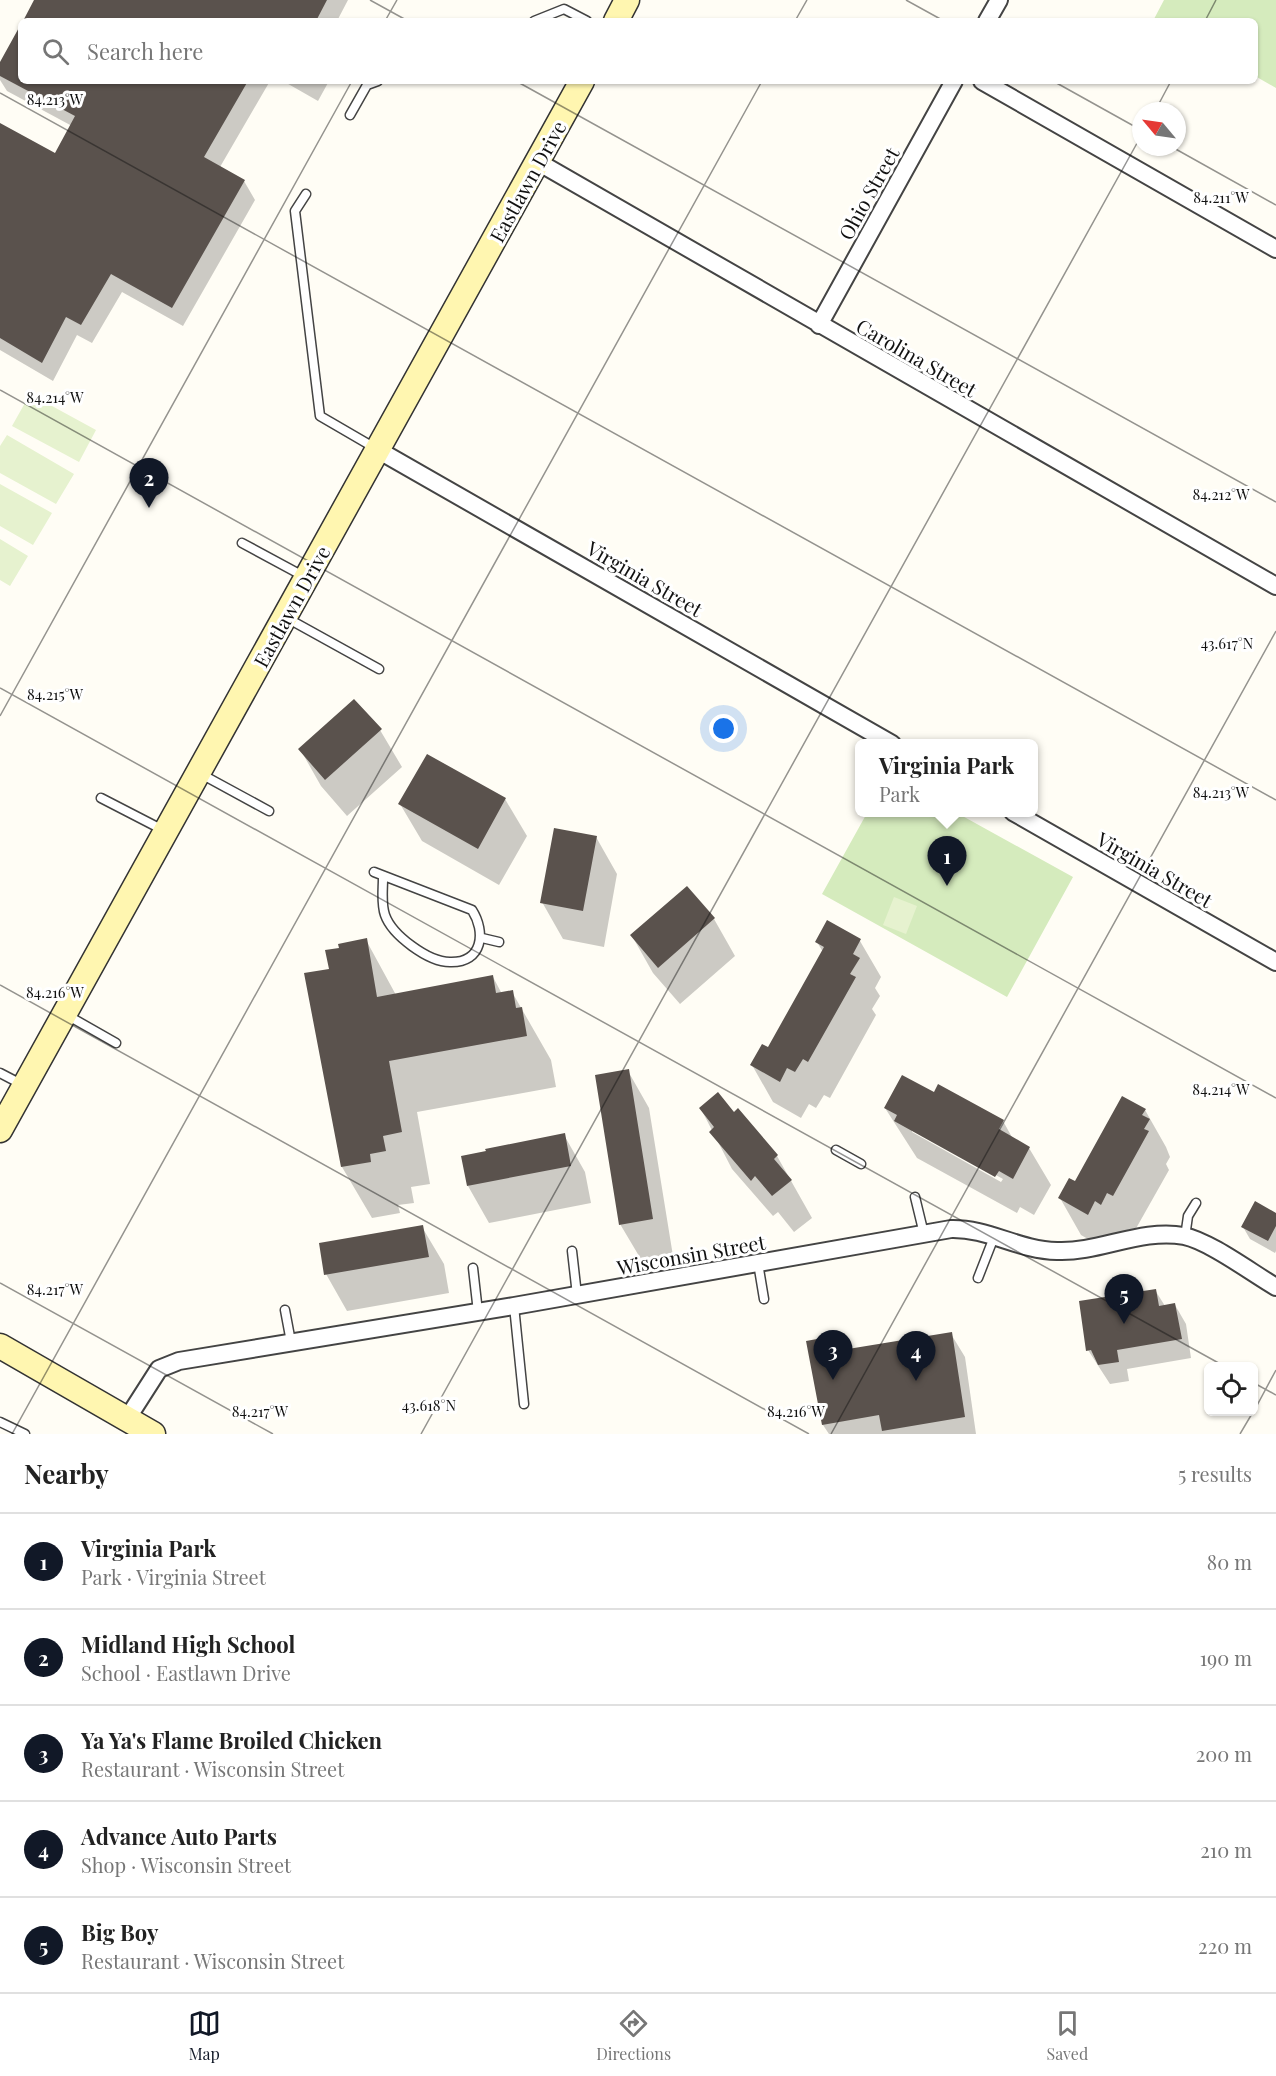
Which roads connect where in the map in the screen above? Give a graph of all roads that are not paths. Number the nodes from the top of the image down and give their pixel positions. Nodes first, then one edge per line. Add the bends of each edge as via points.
1 (627, 0) edge
2 (999, 0) edge
3 (542, 18) edge
4 (580, 18) edge
5 (618, 18) edge
6 (989, 18) edge
7 (370, 84) edge
8 (580, 84) edge
9 (952, 84) edge
10 (987, 84) edge
11 (350, 115) dead end
12 (538, 162) junction
13 (306, 194) dead end
14 (1276, 249) edge
15 (819, 325) junction
16 (378, 450) junction
17 (242, 543) dead end
18 (306, 578) junction
19 (1276, 586) edge
20 (285, 617) junction
21 (379, 669) dead end
22 (883, 739) edge
23 (198, 773) junction
24 (101, 798) dead end
25 (268, 811) dead end
26 (1020, 817) edge
27 (166, 831) junction
28 (374, 872) dead end
29 (383, 878) junction
30 (482, 938) junction
31 (499, 942) dead end
32 (1276, 962) edge
33 (64, 1014) junction
34 (117, 1043) dead end
35 (0, 1073) edge
36 (24, 1086) junction
37 (0, 1130) edge
38 (836, 1150) dead end
39 (861, 1164) dead end
40 (915, 1197) dead end
41 (1196, 1203) dead end
42 (924, 1233) junction
43 (994, 1237) junction
44 (1185, 1237) junction
45 (572, 1251) dead end
46 (758, 1263) junction
47 (473, 1268) dead end
48 (978, 1278) dead end
49 (1276, 1287) edge
50 (578, 1295) junction
51 (764, 1299) dead end
52 (514, 1306) junction
53 (285, 1310) dead end
54 (478, 1312) junction
55 (291, 1342) junction
56 (0, 1346) edge
57 (524, 1404) dead end
58 (127, 1419) junction
59 (0, 1422) edge
60 (25, 1434) edge
61 (153, 1434) edge

1 - 5 street
2 - 6 street
3 - 4 lane via 564,9
7 - 11 lane
8 - 12 street, Eastlawn Drive
9 - 15 street, Ohio Street
10 - 14 street
12 - 15 street, Carolina Street
12 - 16 street, Eastlawn Drive
13 - 16 lane via 295,211 320,416
15 - 19 street, Carolina Street
16 - 18 street, Eastlawn Drive
16 - 22 street, Virginia Street
17 - 18 lane
18 - 20 street, Eastlawn Drive
20 - 21 lane
20 - 23 street, Eastlawn Drive
23 - 25 lane
23 - 27 street, Eastlawn Drive
24 - 27 lane
26 - 32 street, Virginia Street
27 - 33 street, Eastlawn Drive
28 - 29 lane
29 - 30 lane via 472,910 480,922
29 - 30 lane via 385,916 397,932 433,958 450,962 466,959
30 - 31 lane
33 - 34 lane
33 - 36 street, Eastlawn Drive
35 - 36 lane
36 - 37 street, Eastlawn Drive
38 - 39 lane
40 - 42 lane
41 - 44 lane via 1188,1216
42 - 43 street, Wisconsin Street via 971,1228
42 - 46 street, Wisconsin Street
43 - 44 street, Wisconsin Street via 1025,1248 1059,1251 1153,1236
43 - 48 lane
44 - 49 street, Wisconsin Street
45 - 50 lane
46 - 50 street, Wisconsin Street
46 - 51 lane
47 - 54 lane
50 - 52 street, Wisconsin Street
52 - 54 street, Wisconsin Street
52 - 57 lane
53 - 55 lane
54 - 55 street, Wisconsin Street
55 - 58 street, Wisconsin Street via 179,1361 159,1369
56 - 58 street
58 - 61 street
59 - 60 lane

